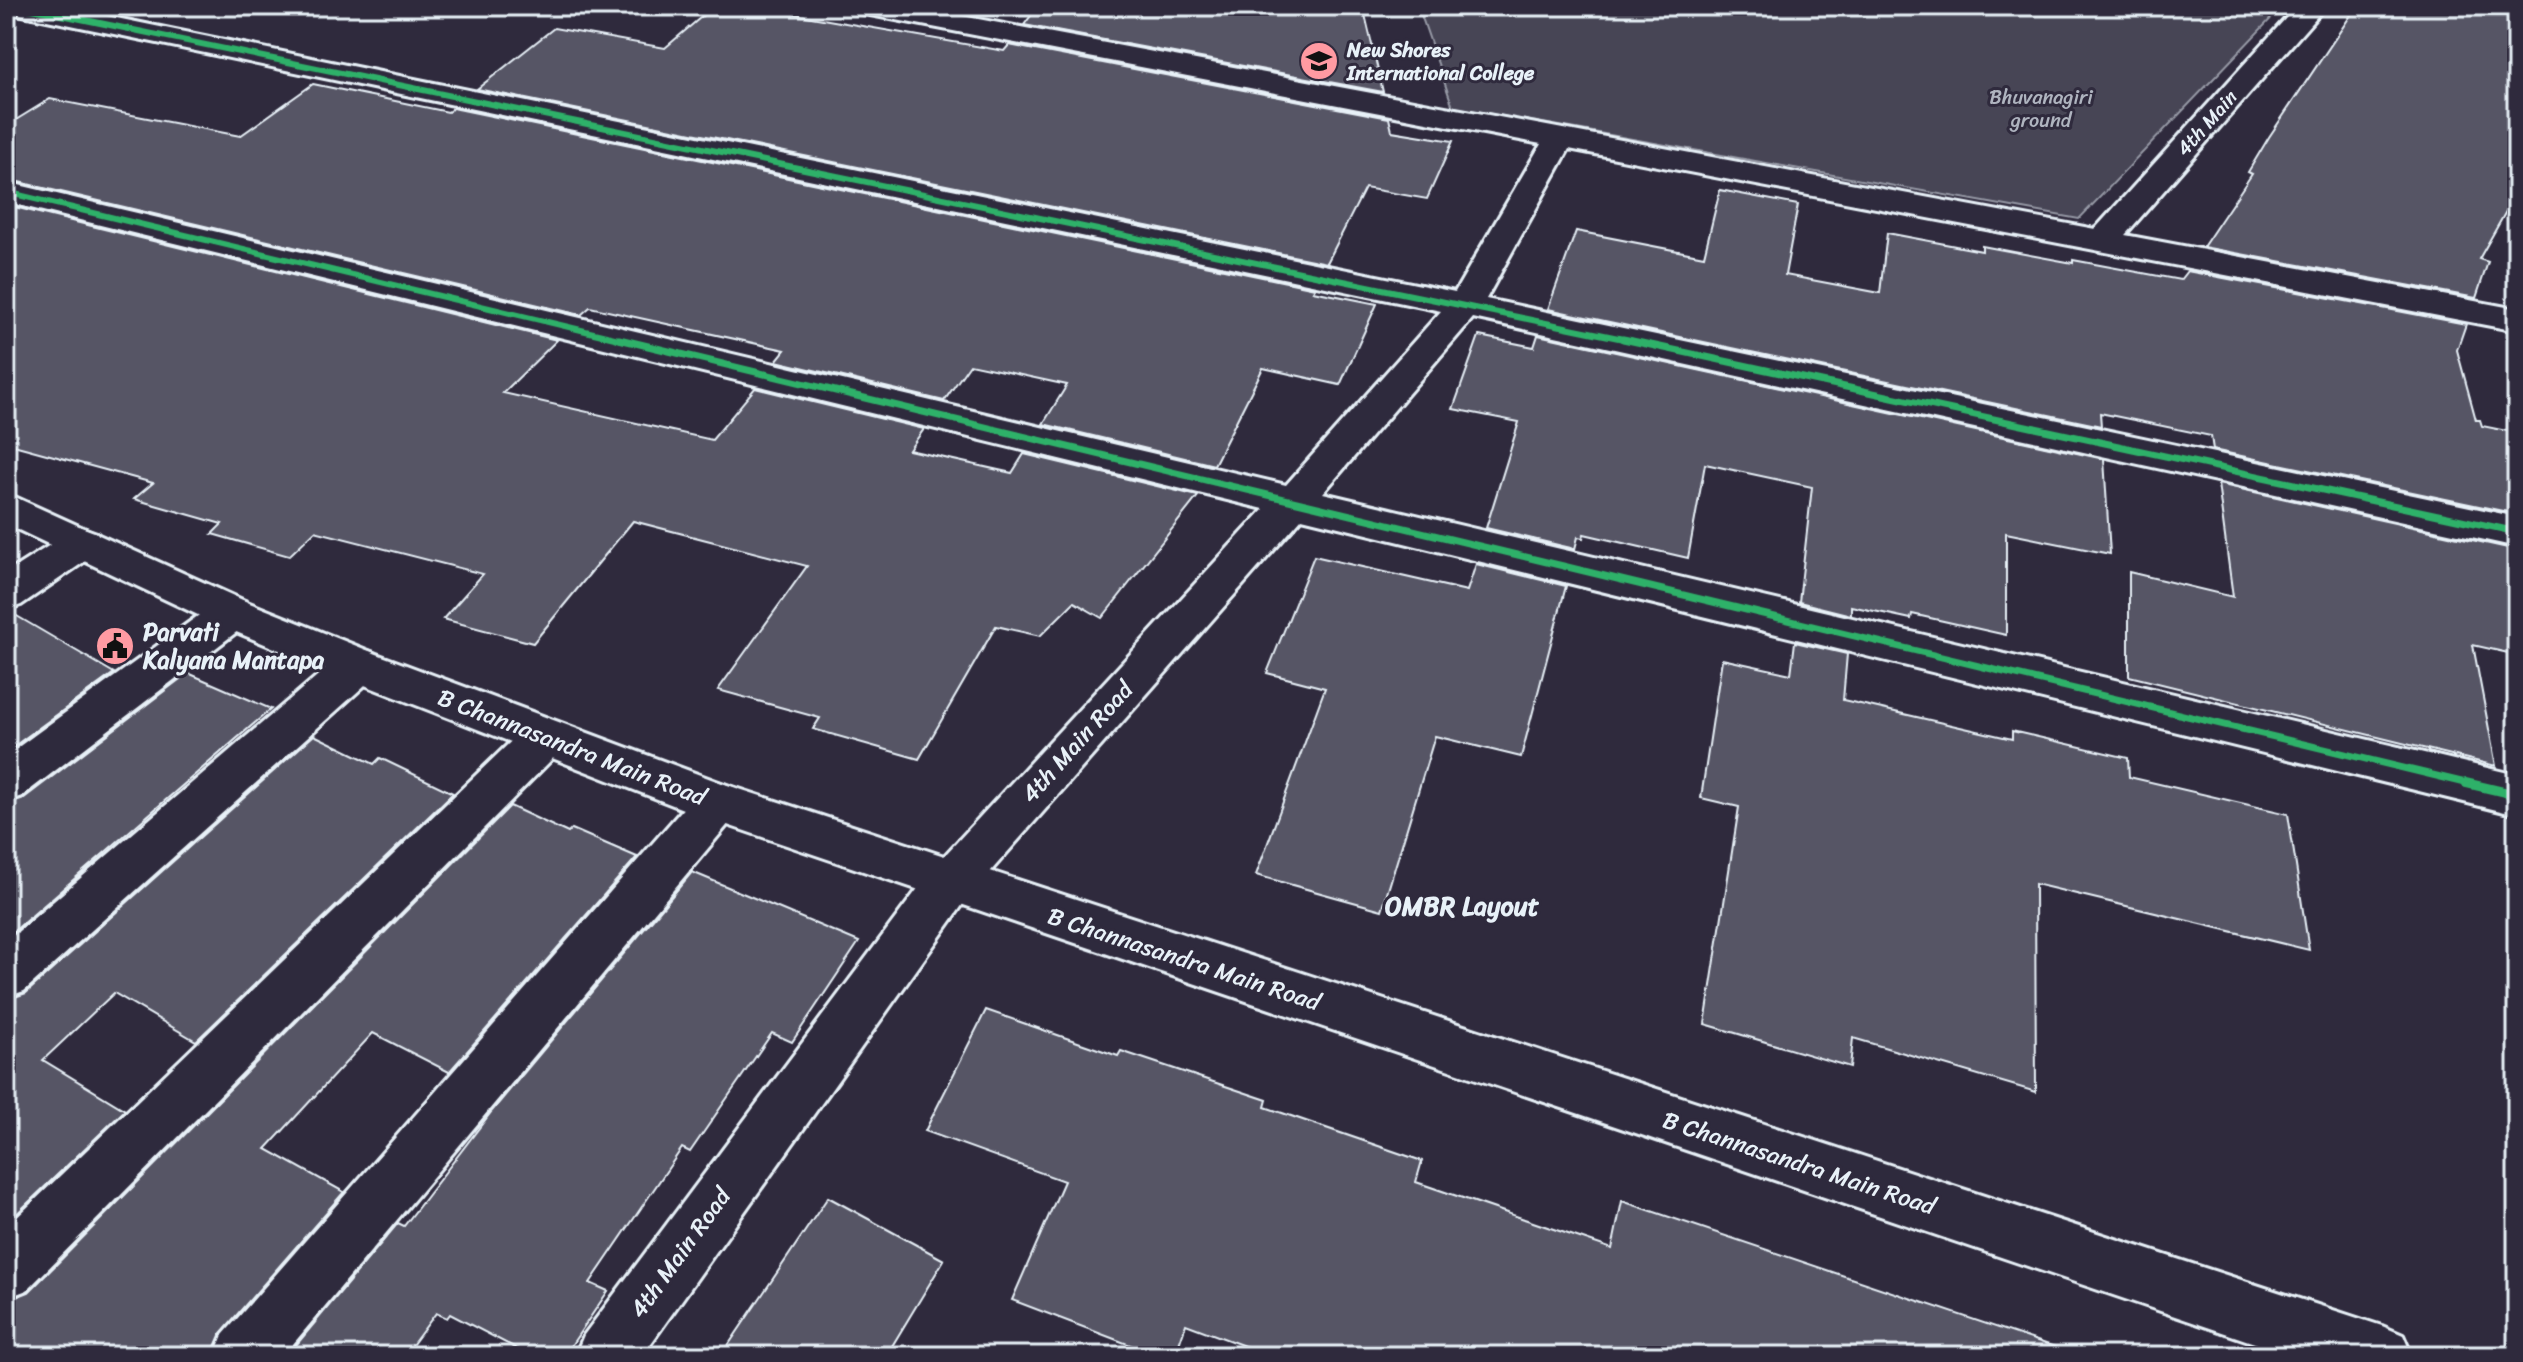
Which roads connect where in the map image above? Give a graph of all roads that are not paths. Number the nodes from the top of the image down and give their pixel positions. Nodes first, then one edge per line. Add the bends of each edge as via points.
1 (18, 6) edge
2 (865, 6) edge
3 (954, 6) edge
4 (2312, 6) edge
5 (910, 13) junction
6 (1559, 139) junction
7 (6, 192) edge
8 (2103, 240) junction
9 (1465, 305) junction
10 (2513, 310) edge
11 (1295, 500) junction
12 (6, 507) edge
13 (2517, 532) edge
14 (83, 543) junction
15 (6, 594) edge
16 (232, 613) junction
17 (359, 665) junction
18 (545, 737) junction
19 (6, 782) edge
20 (2517, 795) edge
21 (718, 802) junction
22 (951, 882) junction
23 (6, 974) edge
24 (6, 1269) edge
25 (244, 1356) edge
26 (605, 1356) edge
27 (2382, 1356) edge

1 - 9 street
2 - 5 street
3 - 5 street
4 - 8 street, 4th Main
5 - 6 street
6 - 8 street
6 - 9 street, 4th Main Road
7 - 11 street
8 - 10 street
9 - 11 street, 4th Main Road
9 - 13 street
11 - 20 street
11 - 22 street, 4th Main Road
12 - 14 street, B Channasandra Main Road
14 - 15 street
14 - 16 street, B Channasandra Main Road
16 - 17 street, B Channasandra Main Road
16 - 19 street
17 - 18 street, B Channasandra Main Road
17 - 23 street
18 - 21 street, B Channasandra Main Road
18 - 24 street
21 - 22 street, B Channasandra Main Road
21 - 25 street
22 - 26 street, 4th Main Road
22 - 27 street, B Channasandra Main Road

